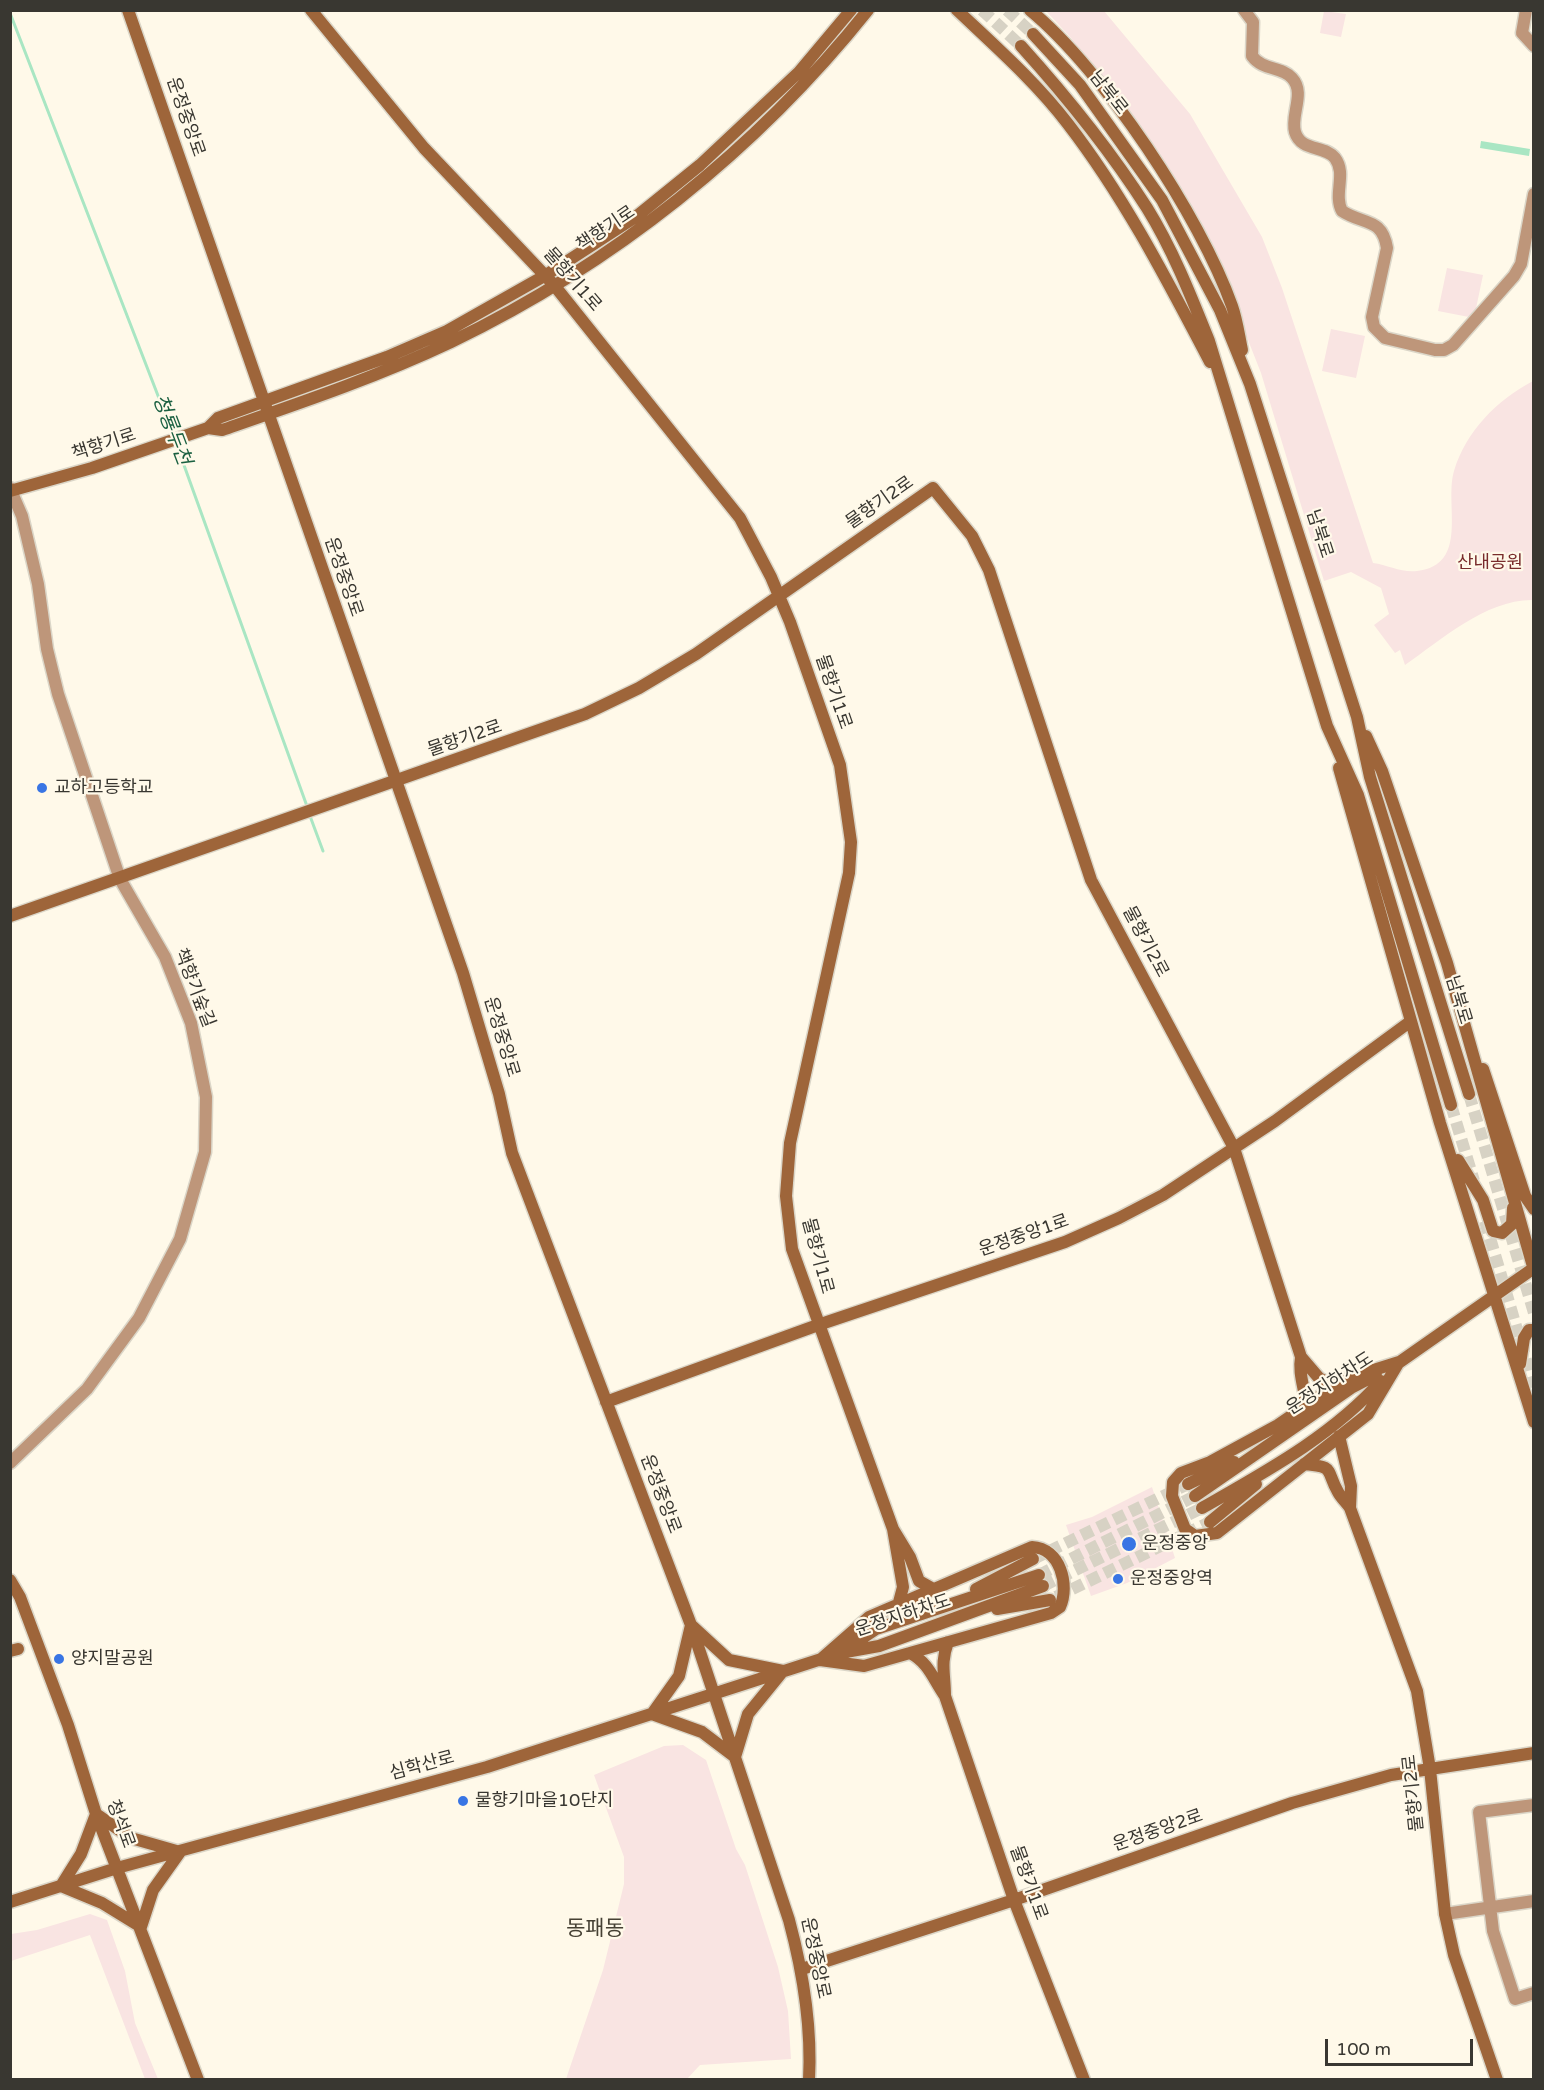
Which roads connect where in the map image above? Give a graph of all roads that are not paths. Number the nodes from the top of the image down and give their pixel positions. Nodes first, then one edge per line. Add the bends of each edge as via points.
1 (128, 10) edge
2 (311, 10) edge
3 (868, 10) edge
4 (876, 10) edge
5 (1030, 10) edge
6 (1244, 10) edge
7 (1526, 10) edge
8 (959, 12) edge
9 (848, 13) edge
10 (857, 24) junction
11 (1033, 34) tunnel mouth
12 (1021, 46) tunnel mouth
13 (1533, 46) edge
14 (1533, 194) edge
15 (1528, 253) edge
16 (546, 275) junction
17 (554, 285) junction
18 (1250, 384) junction
19 (1224, 391) junction
20 (263, 402) junction
21 (267, 415) junction
22 (208, 428) junction
23 (11, 490) edge
24 (779, 596) junction
25 (1358, 717) junction
26 (1327, 726) junction
27 (396, 782) junction
28 (120, 879) junction
29 (10, 916) edge
30 (1458, 1011) junction
31 (1411, 1021) junction
32 (1469, 1094) tunnel mouth
33 (1451, 1105) tunnel mouth
34 (1444, 1136) junction
35 (1234, 1148) junction
36 (1513, 1202) junction
37 (1533, 1209) edge
38 (1533, 1269) edge
39 (1495, 1296) junction
40 (818, 1325) junction
41 (1533, 1330) edge
42 (1301, 1357) junction
43 (1398, 1363) junction
44 (1521, 1377) junction
45 (1334, 1386) junction
46 (606, 1402) junction
47 (1306, 1405) junction
48 (1533, 1422) edge
49 (1339, 1436) junction
50 (1273, 1443) junction
51 (10, 1463) edge
52 (1281, 1463) junction
53 (1304, 1464) junction
54 (1188, 1484) tunnel mouth
55 (1195, 1496) tunnel mouth
56 (1202, 1508) tunnel mouth
57 (1350, 1508) junction
58 (1210, 1522) tunnel mouth
59 (893, 1529) junction
60 (1034, 1559) tunnel mouth
61 (10, 1580) edge
62 (935, 1590) junction
63 (1050, 1600) tunnel mouth
64 (898, 1606) junction
65 (944, 1606) junction
66 (963, 1615) junction
67 (691, 1625) junction
68 (948, 1642) junction
69 (840, 1653) junction
70 (910, 1653) junction
71 (819, 1660) junction
72 (783, 1671) junction
73 (714, 1694) junction
74 (945, 1696) junction
75 (652, 1714) junction
76 (1533, 1753) edge
77 (735, 1757) junction
78 (1430, 1769) junction
79 (1533, 1805) edge
80 (96, 1814) junction
81 (180, 1852) junction
82 (117, 1868) junction
83 (61, 1886) junction
84 (1014, 1900) junction
85 (1533, 1901) edge
86 (10, 1902) edge
87 (1489, 1907) junction
88 (1445, 1914) junction
89 (141, 1927) junction
90 (802, 1969) junction
91 (1533, 1992) edge
92 (198, 2079) edge
93 (808, 2079) edge
94 (1084, 2079) edge
95 (1497, 2079) edge

1 - 20 street, 운정중앙로
2 - 16 street, 물향기1로 via 424,148
3 - 10 street, 책향기로
4 - 10 street
5 - 18 street via 1080,61 1138,135 1184,208 1232,307
6 - 15 street via 1253,22 1252,56 1263,67 1292,78 1297,87 1294,124 1298,139 1334,156 1339,164 1337,196 1342,211 1374,224 1385,238 1387,248 1372,317 1378,333 1385,338 1444,350 1453,345 1514,276
7 - 13 street via 1522,33
8 - 19 street via 1045,97 1109,180 1162,270
9 - 16 street, 책향기로 via 799,72 700,165 637,216
10 - 17 street, 책향기로 via 809,82 756,134 633,234
11 - 18 street, 남북로 via 1080,85 1162,200 1210,290
12 - 19 street, 남북로 via 1066,96 1148,210 1184,280
14 - 15 street
16 - 17 street, 물향기1로
16 - 20 street, 책향기로 via 447,330 387,357
17 - 21 street, 책향기로 via 424,355
17 - 24 street, 물향기1로 via 729,501
18 - 25 street, 남북로
19 - 26 street, 남북로
20 - 21 street, 운정중앙로
20 - 22 street, 책향기로 via 218,418
21 - 22 street, 책향기로 via 222,430
21 - 27 street, 운정중앙로
22 - 23 street, 책향기로
23 - 28 street, 책향기숲길 via 22,516 38,584 58,694
24 - 27 street, 물향기2로 via 696,654 596,709
24 - 35 street, 물향기2로 via 933,488 972,536 989,570 1091,880
24 - 40 street, 물향기1로 via 840,765 851,842 849,873 786,1175 792,1249
25 - 30 street via 1382,771 1447,963
25 - 32 street, 남북로 via 1370,777
26 - 31 street
26 - 33 street, 남북로 via 1358,795
27 - 28 street, 물향기2로
27 - 46 street, 운정중앙로 via 463,973 512,1153
28 - 29 street
28 - 51 street, 책향기숲길 via 165,957 191,1023 206,1097 205,1152 180,1239 139,1318 87,1389
30 - 36 street
30 - 37 street via 1479,1057 1525,1196
31 - 34 street
31 - 35 street, 운정중앙1로
34 - 36 street via 1483,1200 1493,1231 1502,1233 1512,1224
34 - 39 street
35 - 40 street, 운정중앙1로 via 1163,1195 1065,1242
35 - 42 street, 물향기2로
36 - 38 street
38 - 39 street
39 - 43 street
39 - 44 street
40 - 46 street, 운정중앙1로
40 - 59 street, 물향기1로
41 - 44 street via 1524,1338
42 - 45 street via 1319,1378
42 - 47 street via 1299,1371
43 - 45 street
43 - 49 street via 1368,1414
43 - 50 street, 운정지하차도 via 1351,1388
43 - 52 street via 1360,1404
44 - 48 street
45 - 47 street
46 - 67 street, 운정중앙로
47 - 53 street via 1210,1462 1180,1473 1173,1482 1172,1496 1185,1529 1195,1536 1217,1533
49 - 53 street
49 - 57 street via 1351,1486
50 - 54 street
50 - 55 street, 운정지하차도
52 - 56 street
52 - 58 street
53 - 57 street via 1333,1474 1338,1492
57 - 78 street, 물향기2로 via 1417,1690
59 - 62 street via 919,1581
59 - 64 street via 903,1587
60 - 65 street
61 - 80 street, 청석로 via 68,1725
62 - 64 street
62 - 68 street via 1032,1547 1050,1552 1056,1559 1065,1588 1060,1607 1051,1613
63 - 66 street
64 - 71 street via 869,1617
65 - 66 street, 운정지하차도 via 1041,1580
65 - 69 street, 운정지하차도 via 876,1629
66 - 69 street, 운정지하차도 via 879,1646
67 - 72 street via 729,1660
67 - 73 street, 운정중앙로
67 - 75 street via 680,1676
68 - 70 street
68 - 74 street via 941,1664
69 - 71 street, 심학산로
70 - 71 street via 864,1666
70 - 74 street via 928,1666
71 - 72 street, 심학산로
72 - 73 street, 심학산로
72 - 77 street via 748,1714
73 - 75 street, 심학산로
73 - 77 street, 운정중앙로
74 - 84 street, 물향기1로
75 - 77 street via 702,1732
75 - 81 street, 심학산로 via 487,1767
76 - 78 street, 운정중앙2로
77 - 90 street, 운정중앙로
78 - 84 street, 운정중앙2로 via 1391,1775 1293,1803
78 - 88 street, 물향기2로
79 - 87 street via 1479,1812
80 - 81 street via 131,1838
80 - 82 street, 청석로
80 - 83 street via 81,1854
81 - 82 street, 심학산로
81 - 89 street via 153,1890
82 - 83 street, 심학산로
82 - 89 street, 청석로
83 - 86 street, 심학산로
83 - 89 street via 102,1903
84 - 90 street, 운정중앙2로
84 - 94 street, 물향기1로
85 - 87 street
87 - 88 street
87 - 91 street via 1515,1999
88 - 95 street, 물향기2로 via 1454,1955
89 - 92 street, 청석로
90 - 93 street, 운정중앙로 via 808,2016

